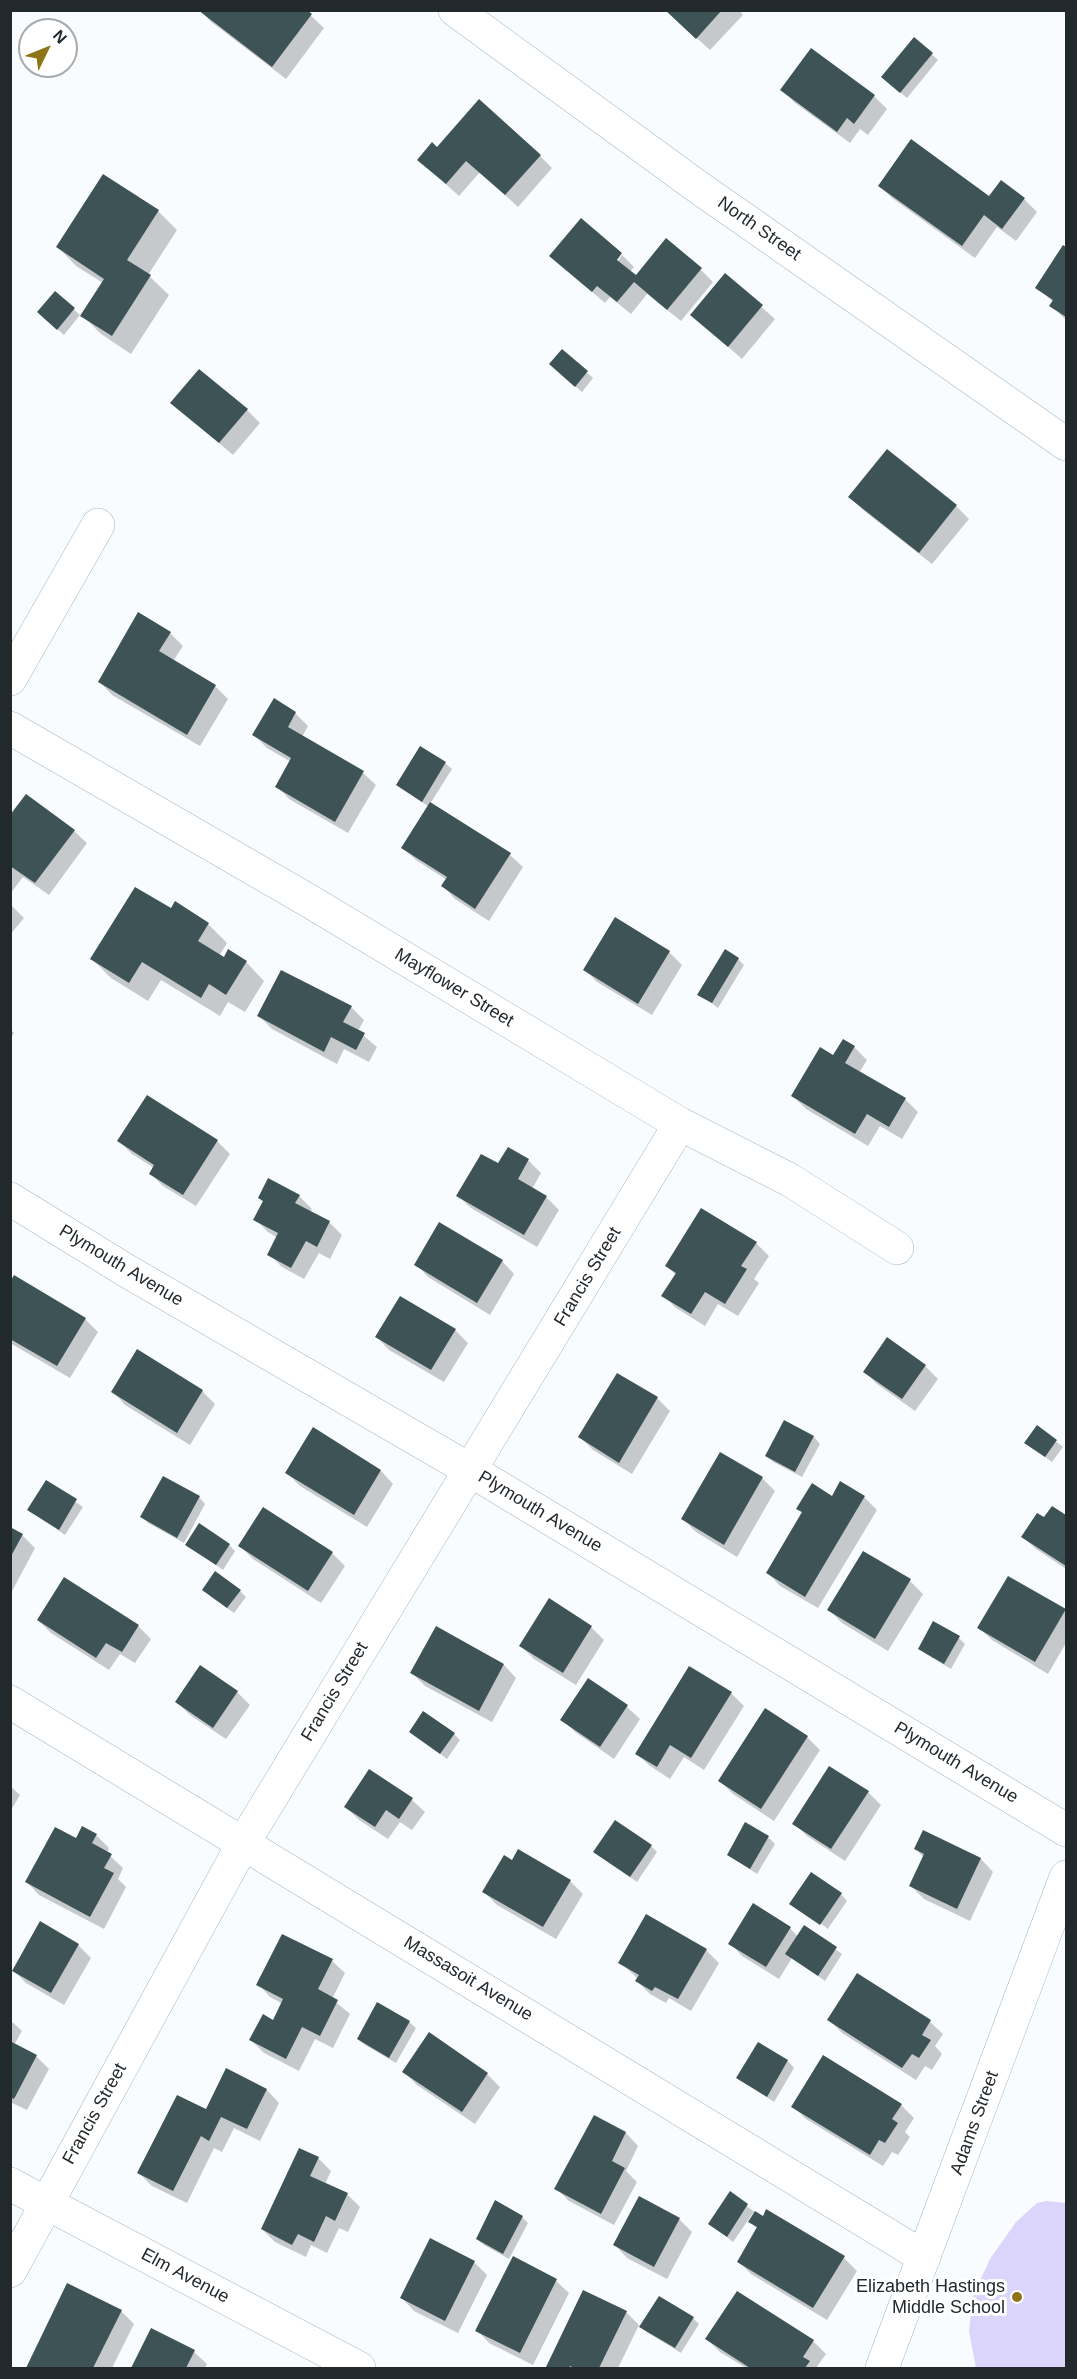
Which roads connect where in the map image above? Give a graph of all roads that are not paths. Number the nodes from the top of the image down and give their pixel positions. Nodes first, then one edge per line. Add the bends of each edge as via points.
1 (455, 10) edge
2 (1066, 444) edge
3 (98, 525) dead end
4 (10, 679) edge
5 (10, 728) edge
6 (680, 1124) junction
7 (10, 1199) edge
8 (897, 1248) dead end
9 (470, 1470) junction
10 (10, 1702) edge
11 (1066, 1830) edge
12 (244, 1842) junction
13 (1066, 1877) edge
14 (10, 2184) edge
15 (46, 2202) junction
16 (924, 2257) junction
17 (10, 2271) edge
18 (359, 2368) edge
19 (882, 2368) edge

1 - 2 street, North Street via 698,187
3 - 4 street
5 - 6 street, Mayflower Street
6 - 8 street, Mayflower Street via 790,1180
6 - 9 street, Francis Street
7 - 9 street, Plymouth Avenue
9 - 11 street, Plymouth Avenue
9 - 12 street, Francis Street
10 - 12 street, Massasoit Avenue
12 - 15 street, Francis Street
12 - 16 street, Massasoit Avenue
13 - 16 street, Adams Street
14 - 15 street, Elm Avenue
15 - 17 street, Francis Street
15 - 18 street, Elm Avenue
16 - 19 street, Adams Street

